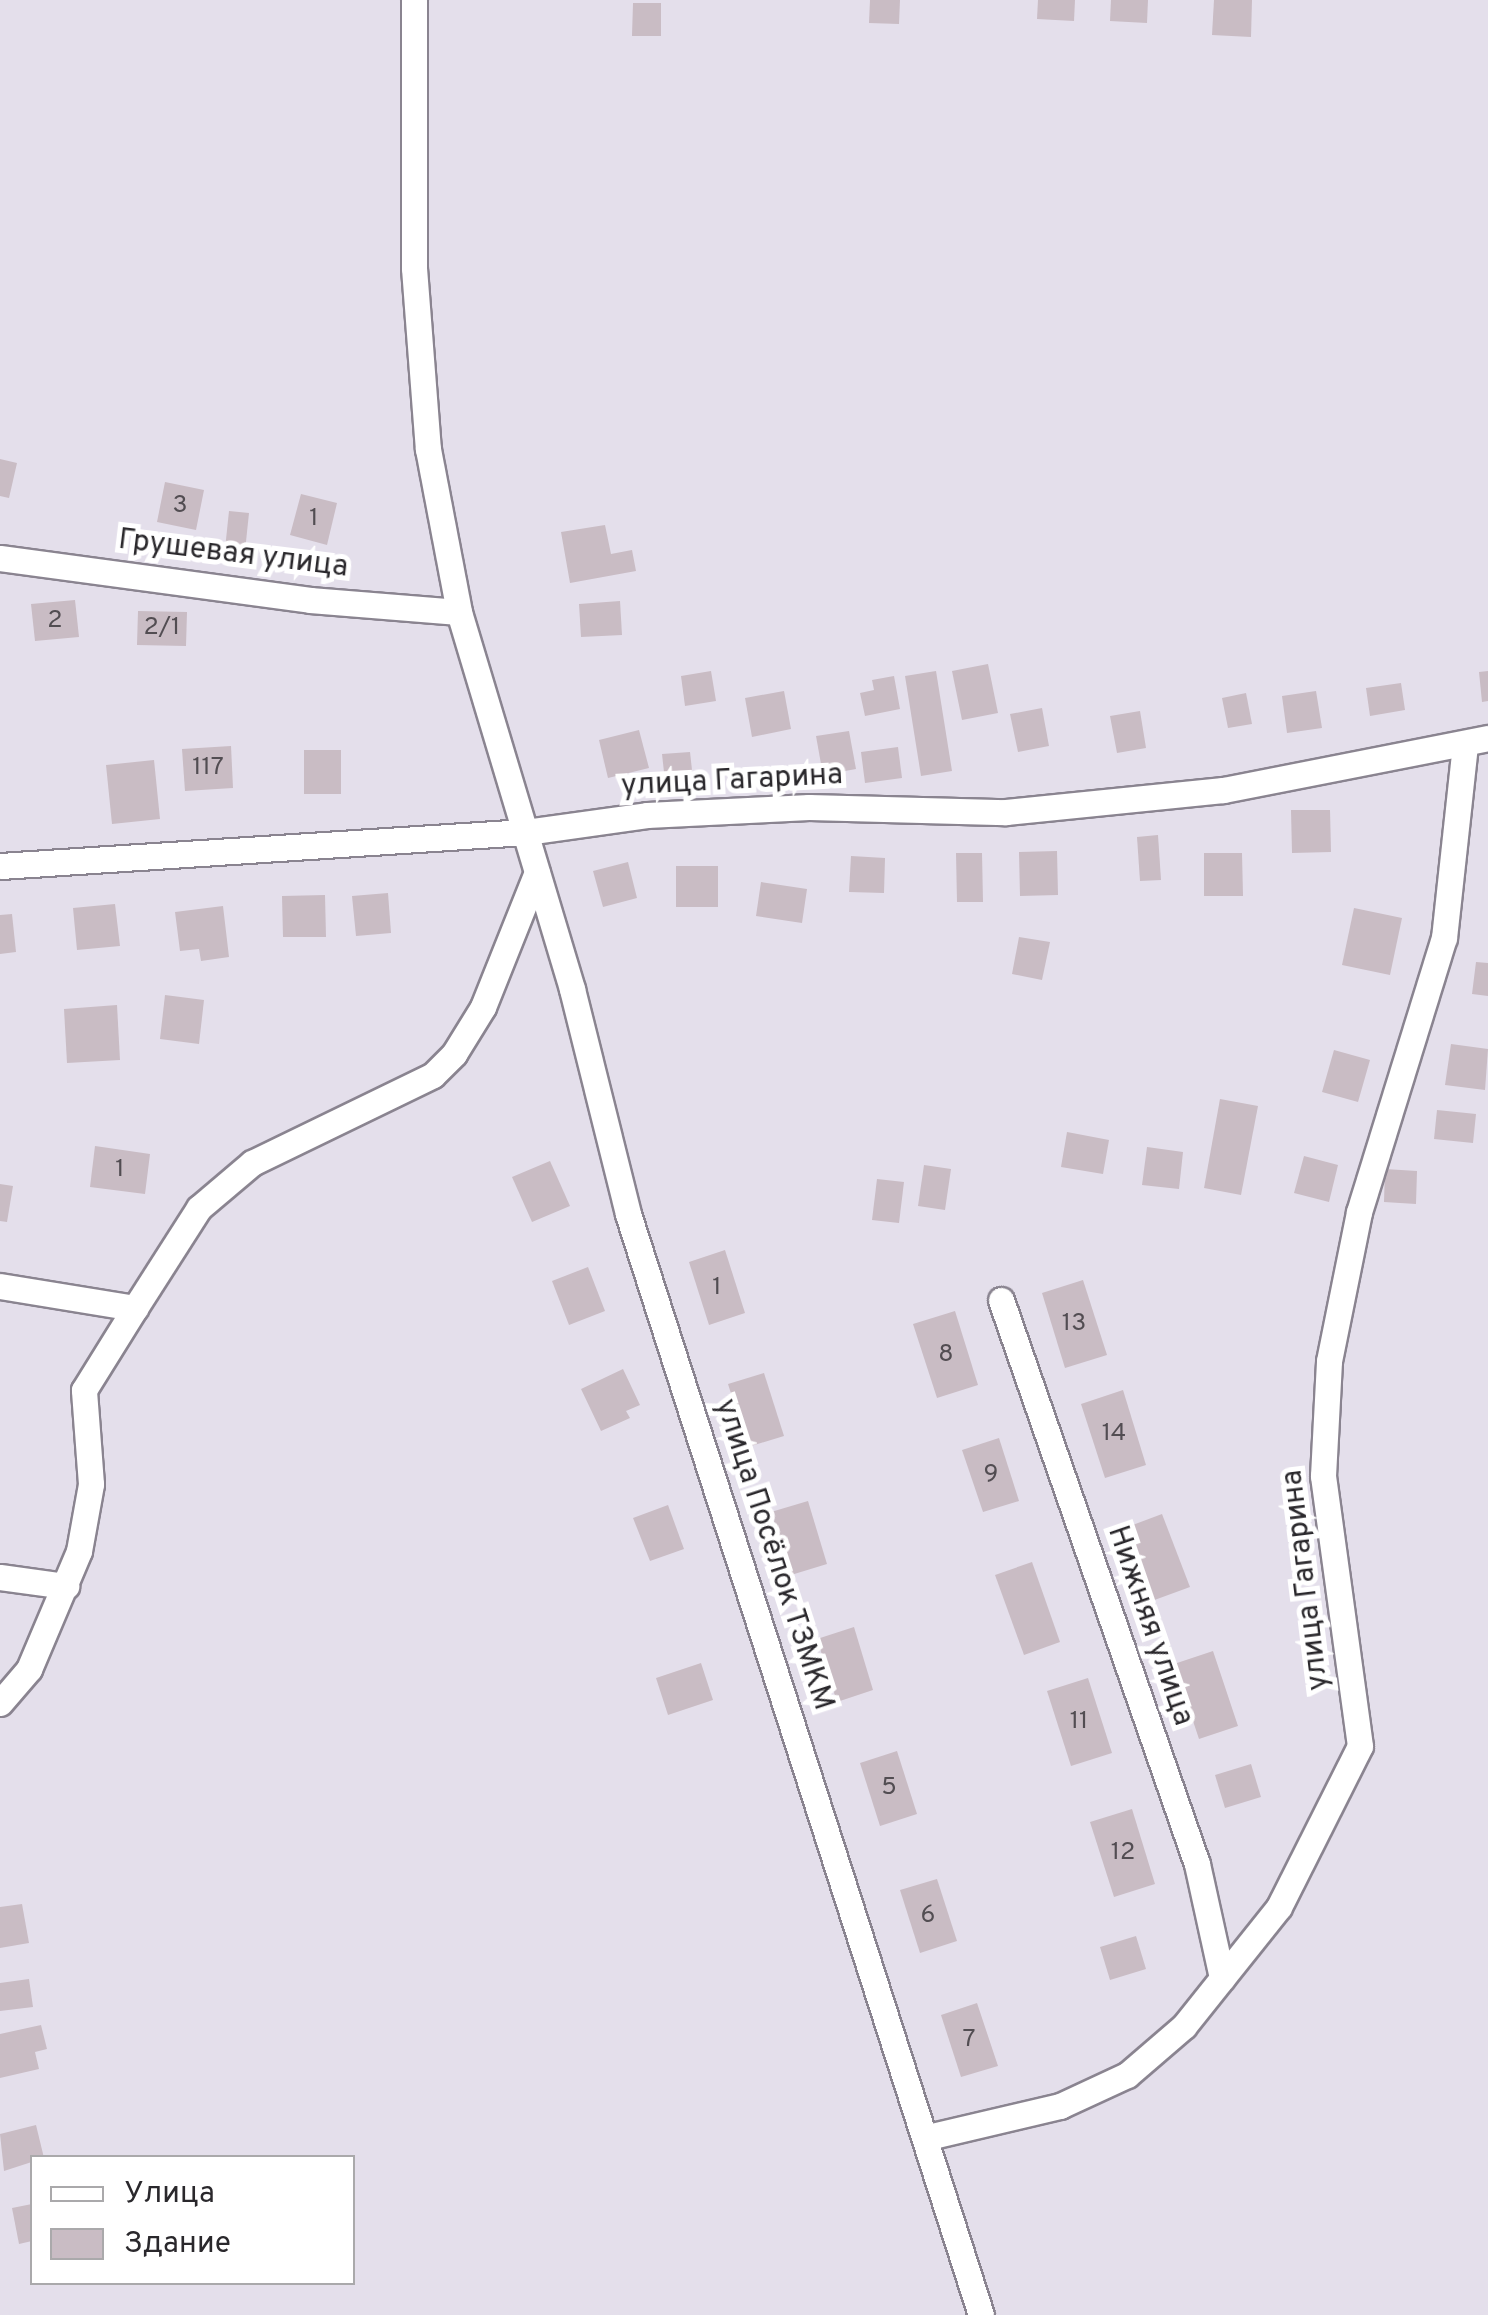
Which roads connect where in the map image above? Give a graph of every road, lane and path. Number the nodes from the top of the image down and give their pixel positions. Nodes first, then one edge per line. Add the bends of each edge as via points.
1 (414, 0) edge
2 (0, 558) edge
3 (459, 612) junction
4 (1476, 742) edge
5 (526, 832) junction
6 (0, 866) edge
7 (537, 872) junction
8 (0, 1286) edge
9 (1001, 1300) dead end
10 (134, 1308) junction
11 (0, 1576) edge
12 (66, 1586) junction
13 (0, 1703) edge
14 (1222, 1978) junction
15 (928, 2137) junction
16 (980, 2315) edge

1 - 3 street, улица Посёлок ТЗМКМ via 416,286 428,449
2 - 3 street, Грушевая улица via 310,600
3 - 5 street, улица Посёлок ТЗМКМ
4 - 5 street, улица Гагарина via 1222,790 1006,812 810,808 647,815
4 - 14 street, улица Гагарина via 1444,938 1358,1212 1328,1361 1323,1476 1360,1746 1279,1907
5 - 6 street, улица Гагарина
5 - 7 street, улица Посёлок ТЗМКМ
7 - 10 street via 483,1007 454,1054 433,1075 252,1163 199,1208
7 - 15 street, улица Посёлок ТЗМКМ via 628,1214
8 - 10 street
9 - 14 street, Нижняя улица via 1197,1864
10 - 12 street via 84,1390 90,1484
11 - 12 street
12 - 13 street via 30,1669
14 - 15 street, улица Гагарина via 1184,2026 1128,2075 1060,2106
15 - 16 street, улица Посёлок ТЗМКМ

